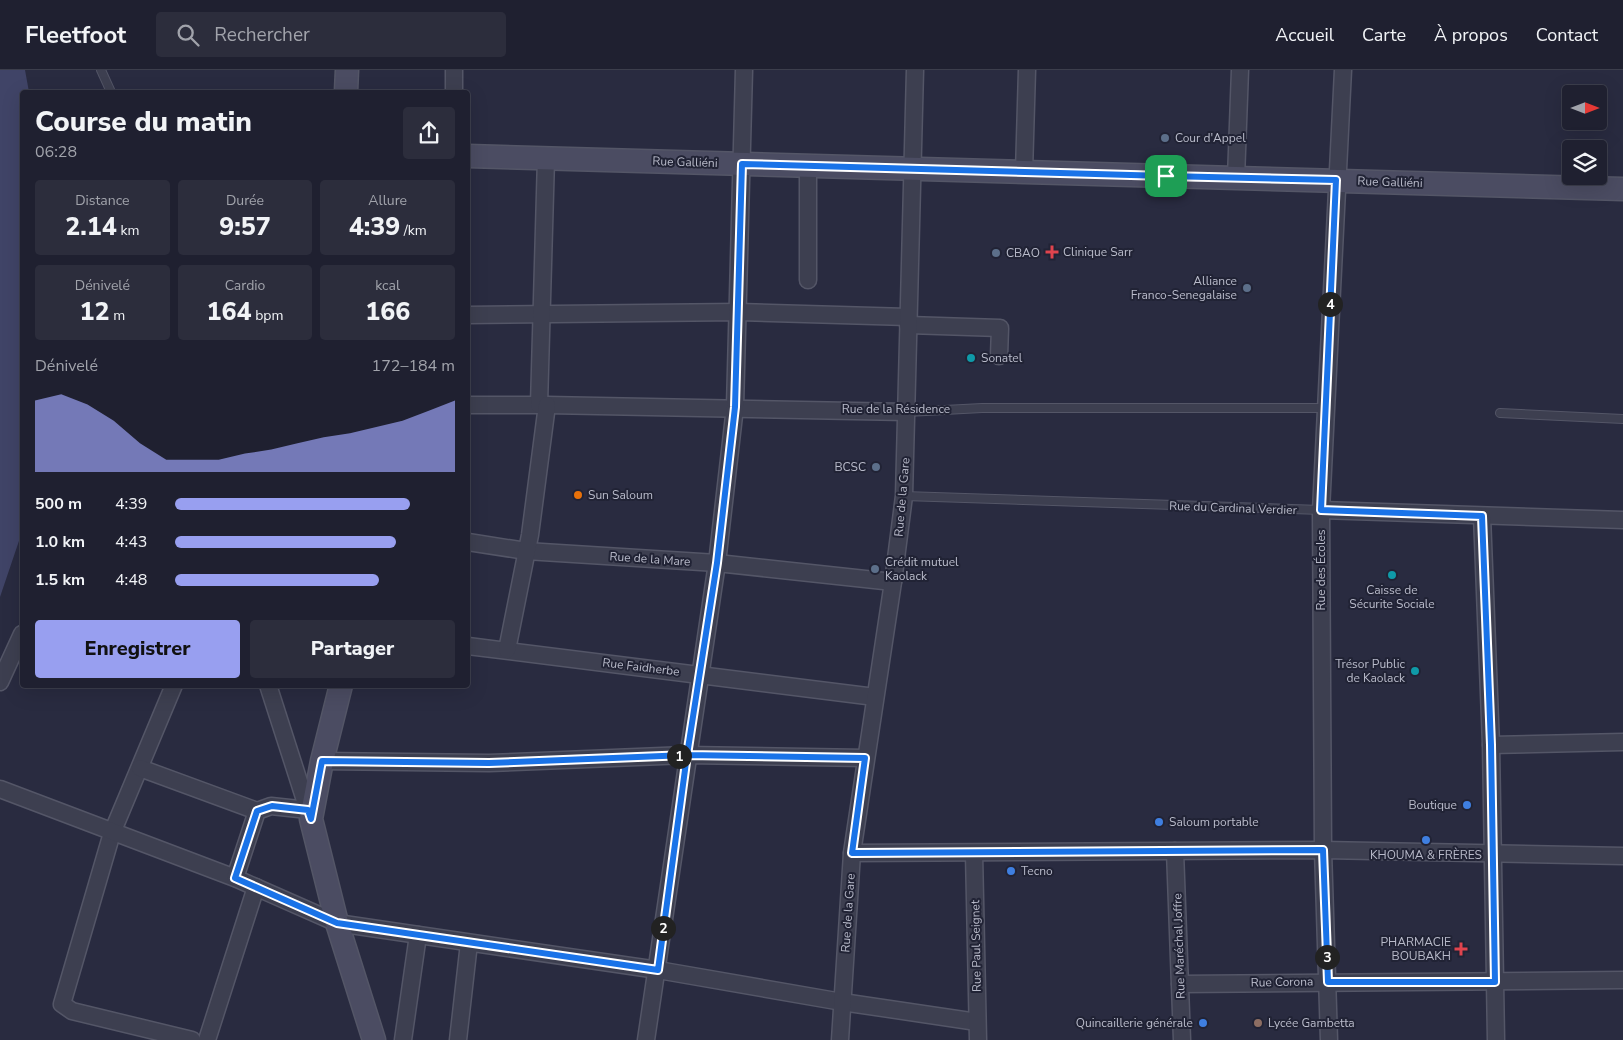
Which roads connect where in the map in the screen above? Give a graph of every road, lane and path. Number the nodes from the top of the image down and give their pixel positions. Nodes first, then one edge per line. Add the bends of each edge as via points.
1 (101, 70) edge
2 (347, 70) edge
3 (454, 70) edge
4 (744, 70) edge
5 (915, 70) edge
6 (1027, 70) edge
7 (1240, 70) edge
8 (1343, 70) edge
9 (110, 90) edge
10 (346, 90) edge
11 (454, 90) edge
12 (470, 156) edge
13 (546, 158) junction
14 (742, 164) junction
15 (808, 166) junction
16 (911, 168) junction
17 (1024, 172) junction
18 (1236, 178) junction
19 (1336, 180) junction
20 (1623, 189) edge
21 (808, 280) dead end
22 (739, 312) junction
23 (470, 315) edge
24 (543, 316) junction
25 (908, 321) junction
26 (999, 356) dead end
27 (470, 405) edge
28 (543, 405) junction
29 (735, 407) junction
30 (1325, 408) junction
31 (907, 412) junction
32 (1500, 413) dead end
33 (1623, 419) edge
34 (904, 496) junction
35 (1321, 510) junction
36 (1482, 516) junction
37 (1623, 520) edge
38 (470, 542) edge
39 (526, 551) junction
40 (717, 563) junction
41 (893, 582) junction
42 (20, 638) edge
43 (470, 646) edge
44 (508, 650) junction
45 (700, 674) junction
46 (0, 682) edge
47 (173, 688) edge
48 (269, 688) edge
49 (340, 688) edge
50 (874, 697) junction
51 (1623, 742) edge
52 (1491, 745) junction
53 (687, 755) junction
54 (865, 758) junction
55 (322, 761) junction
56 (140, 768) junction
57 (0, 789) edge
58 (257, 811) junction
59 (309, 815) junction
60 (112, 833) junction
61 (1323, 850) junction
62 (1175, 851) junction
63 (852, 853) junction
64 (974, 853) junction
65 (1494, 853) junction
66 (1623, 856) edge
67 (235, 878) junction
68 (256, 888) junction
69 (337, 923) junction
70 (418, 935) junction
71 (469, 943) junction
72 (658, 970) junction
73 (1623, 980) edge
74 (1328, 982) junction
75 (1495, 982) junction
76 (1180, 984) junction
77 (842, 1002) junction
78 (977, 1022) junction
79 (192, 1040) edge
80 (207, 1040) edge
81 (374, 1040) edge
82 (403, 1040) edge
83 (458, 1040) edge
84 (646, 1040) edge
85 (840, 1040) edge
86 (978, 1040) edge
87 (1182, 1040) edge
88 (1330, 1040) edge
89 (1496, 1040) edge

1 - 9 lane
2 - 10 street
3 - 11 street
4 - 14 street
5 - 16 street, Rue de la Gare
6 - 17 street
7 - 18 street
8 - 19 street, Rue des Écoles
12 - 13 street, Rue Galliéni
13 - 14 street, Rue Galliéni
13 - 24 street
14 - 15 street, Rue Galliéni
14 - 22 street
15 - 16 street, Rue Galliéni
15 - 21 street
16 - 17 street, Rue Galliéni
16 - 25 street, Rue de la Gare
17 - 18 street, Rue Galliéni
18 - 19 street, Rue Galliéni
19 - 20 street, Rue Galliéni
19 - 30 street, Rue des Écoles
22 - 24 street
22 - 25 street
22 - 29 street
23 - 24 street
24 - 28 street
25 - 26 street via 1000,328
25 - 31 street, Rue de la Gare
27 - 28 street, Rue de la Résidence
28 - 29 street, Rue de la Résidence
28 - 39 street
29 - 31 street, Rue de la Résidence
29 - 40 street
30 - 31 lane, Rue de la Résidence via 992,408
30 - 35 street, Rue des Écoles
31 - 34 street, Rue de la Gare
32 - 33 lane
34 - 35 lane, Rue du Cardinal Verdier
34 - 41 street, Rue de la Gare
35 - 36 street, Rue du Cardinal Verdier
35 - 61 street, Rue des Écoles
36 - 37 street, Rue du Cardinal Verdier
36 - 52 street
38 - 39 street, Rue de la Mare
39 - 40 street, Rue de la Mare
39 - 44 street
40 - 41 street, Rue de la Mare
40 - 45 street
41 - 50 street, Rue de la Gare
42 - 46 street
43 - 44 street, Rue Faidherbe
44 - 45 street, Rue Faidherbe
45 - 50 street, Rue Faidherbe
45 - 53 street
47 - 56 street
48 - 59 street
49 - 55 street
50 - 54 street, Rue de la Gare
51 - 52 street
52 - 65 street
53 - 54 street
53 - 55 street via 489,763
53 - 72 street
54 - 63 street, Rue de la Gare
55 - 59 street
56 - 58 street
56 - 60 street
57 - 60 street
58 - 59 street via 272,806
58 - 67 street
59 - 69 street
60 - 67 street
60 - 79 street via 62,1002 64,1006 93,1016
61 - 62 street
61 - 65 street
61 - 74 street, Rue des Écoles
62 - 64 street
62 - 76 street, Rue Maréchal Joffre
63 - 64 street
63 - 77 street, Rue de la Gare
64 - 78 street, Rue Paul Seignet
65 - 66 street
65 - 75 street
67 - 68 street
68 - 69 street
68 - 80 street
69 - 70 street
69 - 81 street
70 - 71 street
70 - 82 street
71 - 72 street
71 - 83 street
72 - 77 street
72 - 84 street
73 - 75 street, Rue Corona
74 - 75 street, Rue Corona
74 - 76 street, Rue Corona
74 - 88 street, Rue des Écoles
75 - 89 street
76 - 87 street, Rue Maréchal Joffre
77 - 78 street
77 - 85 street, Rue de la Gare
78 - 86 street, Rue Paul Seignet

